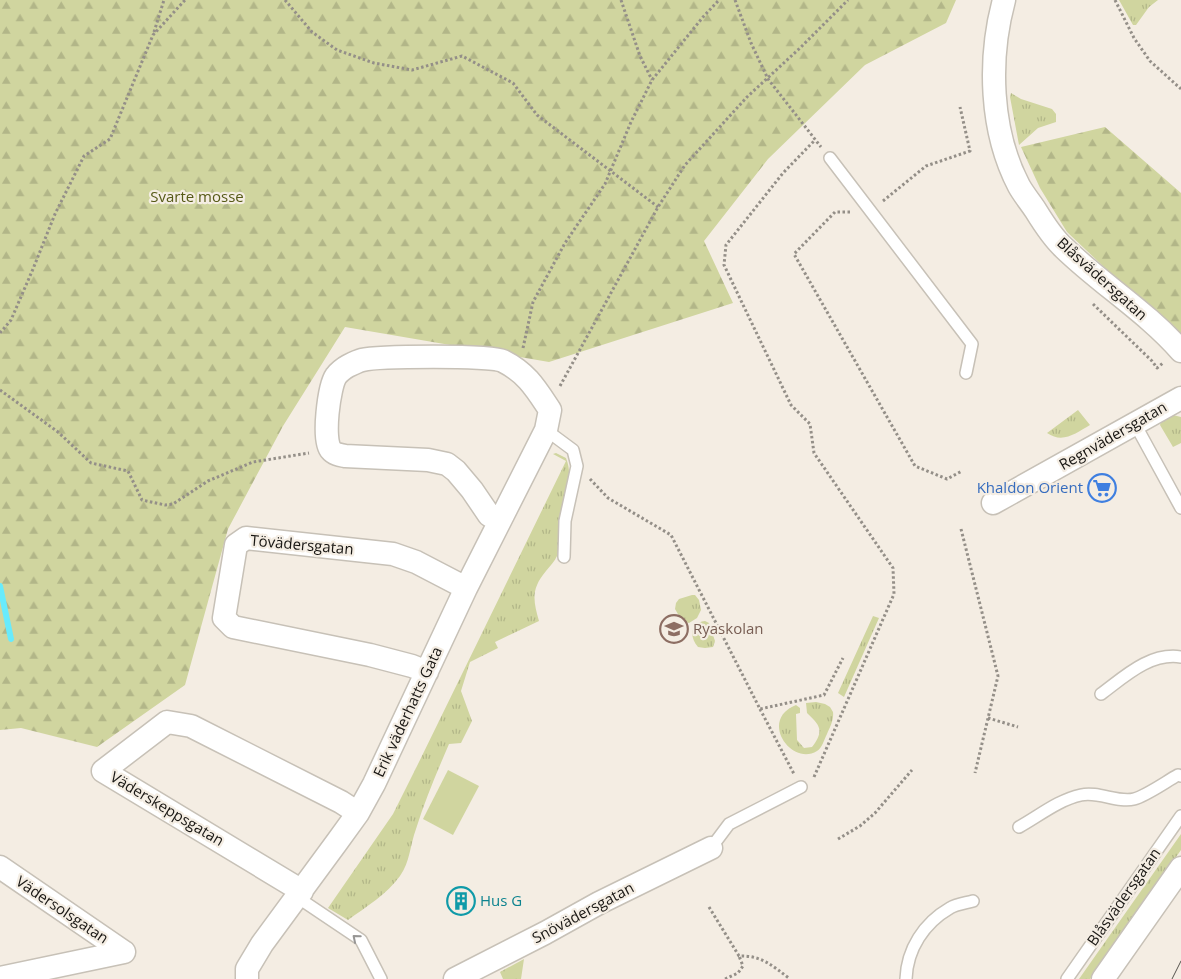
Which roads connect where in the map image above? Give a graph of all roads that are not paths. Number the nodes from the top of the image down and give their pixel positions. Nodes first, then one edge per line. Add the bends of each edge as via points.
1 (1004, 0) edge
2 (830, 158) road end
3 (1181, 351) edge
4 (966, 373) dead end
5 (1181, 398) edge
6 (548, 420) junction
7 (1135, 424) junction
8 (993, 503) dead end
9 (1181, 508) edge
10 (500, 520) junction
11 (564, 557) dead end
12 (466, 588) junction
13 (1181, 657) edge
14 (427, 672) junction
15 (1101, 694) dead end
16 (1181, 776) edge
17 (801, 787) road end
18 (358, 813) junction
19 (1181, 816) edge
20 (1019, 827) dead end
21 (711, 848) joint
22 (0, 868) edge
23 (1181, 868) edge
24 (299, 894) junction
25 (973, 902) dead end
26 (0, 978) edge
27 (247, 979) edge
28 (381, 979) edge
29 (456, 979) edge
30 (906, 979) edge
31 (1067, 979) edge
32 (1103, 979) edge

1 - 3 street, Blåsvädersgatan via 994,65 996,111 1005,150 1019,185 1062,247
2 - 4 lane via 972,344
5 - 7 street, Regnvädersgatan
6 - 10 street, Erik väderhatts Gata
6 - 10 street via 532,382 501,360 380,358 362,360 336,376 330,392 326,439 331,450 345,456 428,460 446,464 456,470 489,516
6 - 11 lane via 573,450 577,466 566,521
7 - 8 street, Regnvädersgatan
7 - 9 lane
10 - 12 street, Erik väderhatts Gata
12 - 14 street, Erik väderhatts Gata
12 - 14 street, Tövädersgatan via 393,554 246,538 236,545 224,618 233,627 370,655
13 - 15 lane via 1154,660 1136,668
14 - 18 street, Erik väderhatts Gata
16 - 20 lane via 1135,799 1082,795 1061,802
17 - 21 lane via 729,824
18 - 24 street, Erik väderhatts Gata
18 - 24 street, Väderskeppsgatan via 190,726 175,723 167,722 103,771
19 - 31 lane, Blåsvädersgatan
21 - 29 street, Snövädersgatan
22 - 26 street, Vädersolsgatan via 124,952
23 - 32 street, Blåsvädersgatan
24 - 27 street, Erik väderhatts Gata via 252,959
28 -> 24 lane via 361,940
25 - 30 lane via 951,906 932,921 909,954

